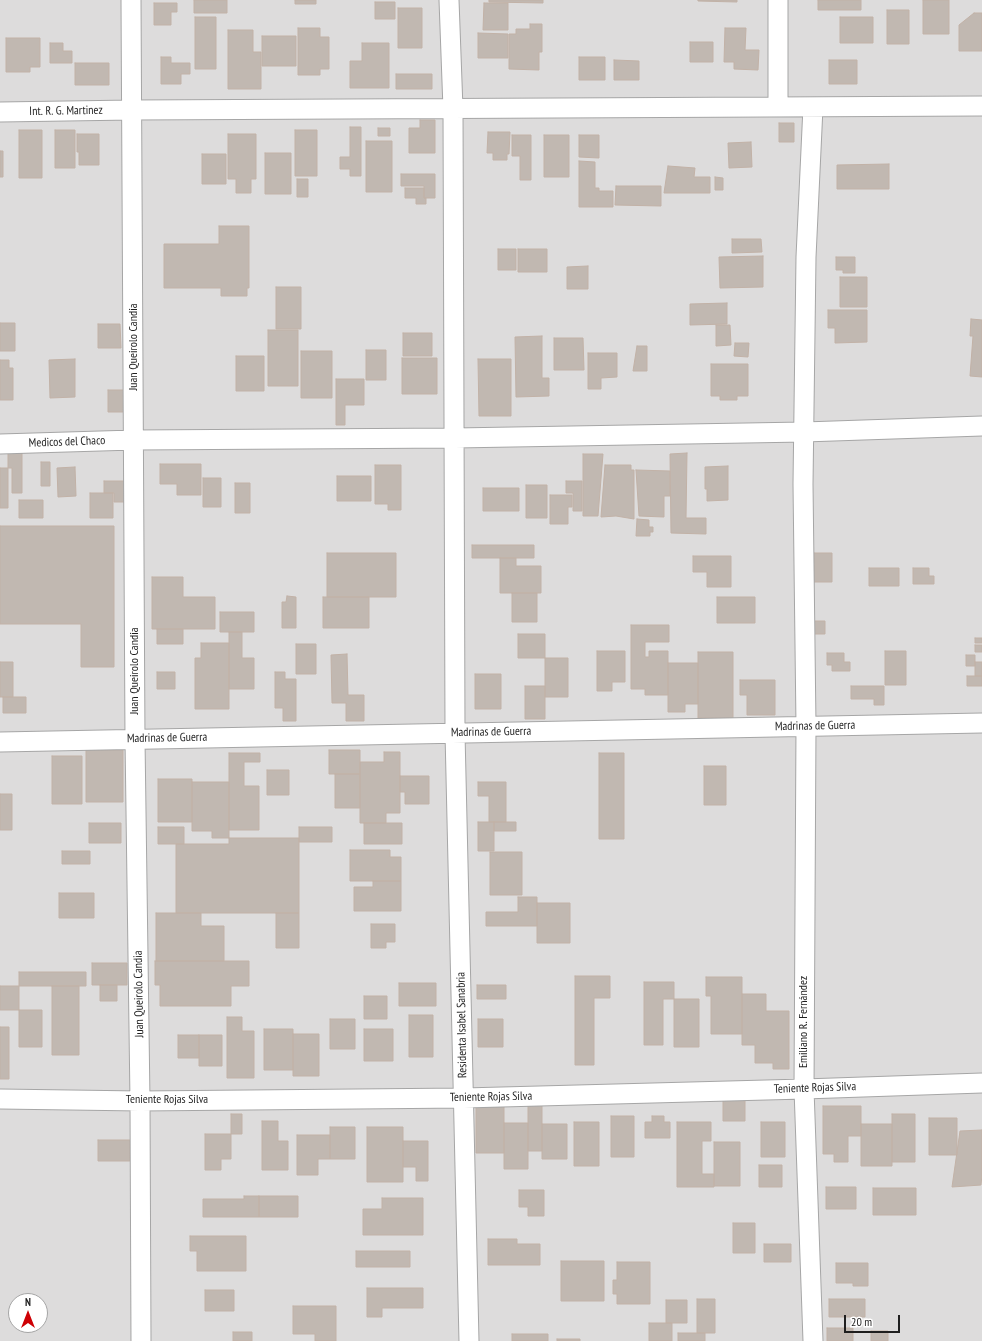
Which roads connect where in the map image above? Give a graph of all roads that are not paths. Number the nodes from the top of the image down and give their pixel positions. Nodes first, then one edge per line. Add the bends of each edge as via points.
1 (131, 0) edge
2 (450, 0) edge
3 (778, 0) edge
4 (982, 106) edge
5 (778, 107) junction
6 (813, 107) junction
7 (453, 108) junction
8 (132, 110) junction
9 (0, 112) edge
10 (982, 426) edge
11 (804, 432) junction
12 (455, 438) junction
13 (134, 440) junction
14 (0, 444) edge
15 (982, 723) edge
16 (806, 726) junction
17 (455, 733) junction
18 (135, 739) junction
19 (0, 742) edge
20 (982, 1083) edge
21 (804, 1089) junction
22 (464, 1098) junction
23 (0, 1099) edge
24 (140, 1101) junction
25 (141, 1341) edge
26 (469, 1341) edge
27 (813, 1341) edge

1 - 8 street, Juan Queirolo Candia
2 - 7 street, Residenta Isabel Sanabria
3 - 5 street
4 - 6 street, Int. R. G. Martinez
5 - 6 street, Int. R. G. Martinez
5 - 7 street, Int. R. G. Martinez
6 - 11 street, Emiliano R. Fernández via 806,257
7 - 8 street, Int. R. G. Martinez
7 - 12 street, Residenta Isabel Sanabria
8 - 9 street, Int. R. G. Martinez
8 - 13 street, Juan Queirolo Candia
10 - 11 street, Medicos del Chaco
11 - 12 street, Medicos del Chaco
11 - 16 street, Emiliano R. Fernández
12 - 13 street, Medicos del Chaco
12 - 17 street, Residenta Isabel Sanabria
13 - 14 street, Medicos del Chaco
13 - 18 street, Juan Queirolo Candia
15 - 16 street, Madrinas de Guerra
16 - 17 street, Madrinas de Guerra
16 - 21 street, Emiliano R. Fernández
17 - 18 street, Madrinas de Guerra
17 - 22 street, Residenta Isabel Sanabria
18 - 19 street, Madrinas de Guerra
18 - 24 street, Juan Queirolo Candia
20 - 21 street, Teniente Rojas Silva
21 - 22 street, Teniente Rojas Silva
21 - 27 street, Emiliano R. Fernández
22 - 24 street, Teniente Rojas Silva
22 - 26 street, Residenta Isabel Sanabria
23 - 24 street, Teniente Rojas Silva
24 - 25 street, Juan Queirolo Candia

